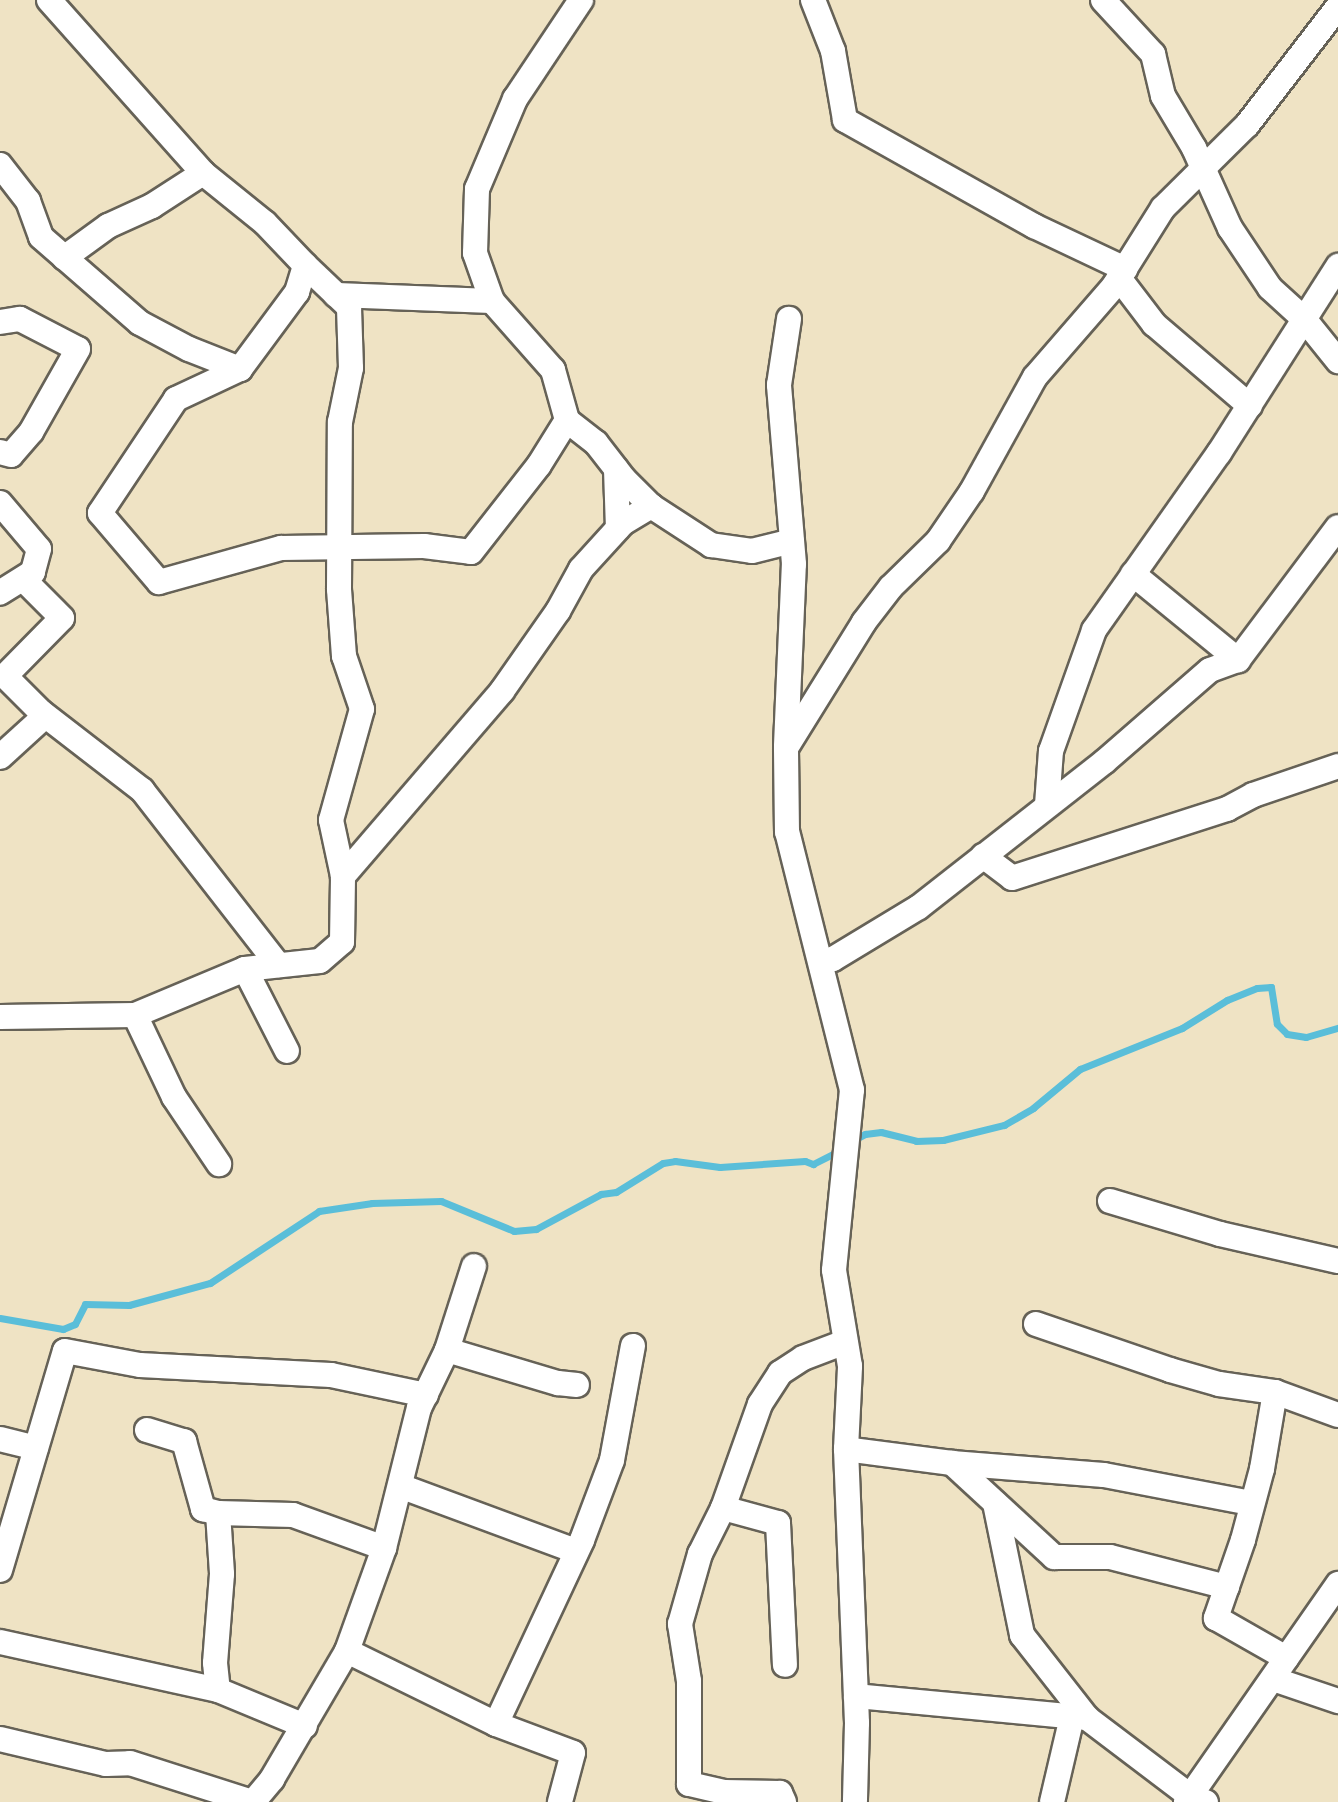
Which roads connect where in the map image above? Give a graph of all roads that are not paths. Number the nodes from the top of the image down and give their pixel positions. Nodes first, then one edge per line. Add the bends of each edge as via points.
1 (49, 0) edge
2 (581, 0) edge
3 (813, 0) edge
4 (1105, 1) edge
5 (1338, 7) edge
6 (0, 165) edge
7 (1203, 168) junction
8 (203, 173) junction
9 (64, 258) junction
10 (305, 265) junction
11 (1338, 266) edge
12 (1122, 273) junction
13 (336, 295) junction
14 (492, 301) junction
15 (789, 319) dead end
16 (1305, 320) junction
17 (0, 322) edge
18 (1338, 361) edge
19 (240, 369) junction
20 (1250, 406) junction
21 (567, 420) junction
22 (0, 452) edge
23 (616, 469) junction
24 (0, 503) edge
25 (651, 506) junction
26 (1338, 527) edge
27 (618, 528) junction
28 (792, 541) junction
29 (341, 545) junction
30 (1133, 574) junction
31 (23, 579) junction
32 (0, 593) edge
33 (1238, 660) junction
34 (3, 678) edge
35 (41, 712) junction
36 (786, 748) junction
37 (0, 757) edge
38 (1338, 766) edge
39 (1047, 805) junction
40 (983, 856) junction
41 (343, 876) junction
42 (822, 961) junction
43 (278, 965) junction
44 (245, 969) junction
45 (135, 1015) junction
46 (0, 1017) edge
47 (287, 1051) dead end
48 (219, 1164) dead end
49 (1110, 1201) dead end
50 (1338, 1261) edge
51 (474, 1266) dead end
52 (1036, 1324) dead end
53 (845, 1342) junction
54 (633, 1346) dead end
55 (447, 1350) junction
56 (577, 1385) dead end
57 (1275, 1392) junction
58 (426, 1395) junction
59 (1338, 1415) edge
60 (147, 1430) dead end
61 (0, 1439) edge
62 (36, 1448) junction
63 (846, 1449) junction
64 (952, 1463) junction
65 (400, 1486) junction
66 (995, 1503) junction
67 (1251, 1503) junction
68 (723, 1508) junction
69 (218, 1513) junction
70 (384, 1548) junction
71 (576, 1551) junction
72 (0, 1570) edge
73 (1338, 1584) edge
74 (1227, 1587) junction
75 (0, 1642) edge
76 (347, 1651) junction
77 (1286, 1658) junction
78 (785, 1665) dead end
79 (1273, 1679) junction
80 (218, 1690) junction
81 (856, 1696) junction
82 (1338, 1701) edge
83 (1080, 1718) junction
84 (496, 1724) junction
85 (305, 1726) junction
86 (0, 1739) edge
87 (1194, 1800) edge
88 (253, 1802) edge
89 (560, 1802) edge
90 (784, 1802) edge
91 (855, 1802) edge
92 (1052, 1802) edge

1 - 8 street
2 - 14 street via 515,99 477,189 475,253
3 - 12 street via 833,51 845,120
4 - 7 street via 1153,54 1163,96
5 - 7 street via 1247,125
6 - 9 street via 28,201 41,237
7 - 12 street via 1163,208
7 - 16 street via 1230,228 1270,288
8 - 9 street via 108,226
8 - 10 street via 265,223
9 - 19 street via 140,323
10 - 13 street
10 - 19 street via 297,292
11 - 16 street
12 - 20 street via 1154,324
12 - 36 street via 1035,377 972,491 938,541 864,622
13 - 14 street
13 - 29 street via 349,307 351,368 340,422
14 - 21 street via 553,370
15 - 28 street via 779,385
16 - 18 street
16 - 20 street
17 - 22 street via 20,319 78,349 31,432 11,455
19 - 29 street via 176,399 100,513 159,582 281,548
20 - 30 street
21 - 23 street via 596,443
21 - 29 street via 471,552
23 - 25 street
23 - 27 street
24 - 31 street via 39,549 33,572
25 - 27 street
25 - 28 street via 711,545 752,551
26 - 33 street
27 - 41 street via 581,569 502,691
28 - 36 street
29 - 41 street via 344,656 362,709 331,820
30 - 33 street
30 - 39 street via 1094,630 1051,751
31 - 32 street
31 - 34 street via 62,618
33 - 39 street via 1210,670
34 - 35 street
35 - 37 street via 45,716
35 - 43 street via 142,790
36 - 42 street via 787,832
38 - 40 street via 1227,809 1012,878
39 - 40 street
40 - 42 street via 919,907
41 - 43 street via 342,942 320,961
42 - 53 street via 852,1090 834,1270
43 - 44 street
44 - 45 street
44 - 47 street
45 - 46 street
45 - 48 street via 174,1097
49 - 50 street
51 - 55 street
52 - 57 street via 1182,1374
53 - 63 street via 850,1366
53 - 68 street via 780,1373 760,1404
54 - 71 street via 612,1460
55 - 56 street
55 - 58 street
57 - 59 street
57 - 67 street
58 - 62 street via 331,1375 140,1365 65,1351
58 - 65 street
60 - 69 street via 184,1441 203,1509
61 - 62 street
62 - 72 street
63 - 64 street
63 - 81 street
64 - 66 street
64 - 67 street via 1104,1475
65 - 70 street
65 - 71 street
66 - 74 street via 1054,1557 1110,1557
66 - 83 street via 1022,1635
67 - 74 street
68 - 78 street via 778,1523
68 - 90 street via 700,1554 680,1624 689,1681 689,1784 724,1792 780,1793
69 - 70 street via 293,1515
69 - 80 street
70 - 76 street
71 - 84 street
73 - 77 street
74 - 77 street via 1216,1618
75 - 80 street
76 - 84 street
76 - 85 street
77 - 79 street
79 - 82 street
79 - 87 street
80 - 85 street
81 - 83 street
81 - 91 street
83 - 87 street
83 - 92 street
84 - 89 street via 573,1753
85 - 88 street
86 - 88 street via 106,1764 130,1763

